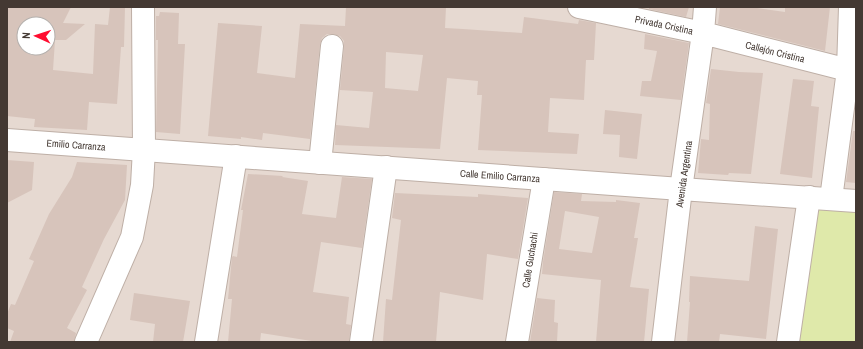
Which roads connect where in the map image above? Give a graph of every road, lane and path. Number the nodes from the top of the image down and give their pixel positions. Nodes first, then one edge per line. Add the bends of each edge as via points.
1 (143, 7) edge
2 (579, 7) edge
3 (705, 7) edge
4 (850, 7) edge
5 (703, 33) junction
6 (332, 46) dead end
7 (848, 70) junction
8 (7, 140) edge
9 (144, 149) junction
10 (236, 156) junction
11 (320, 162) junction
12 (386, 167) junction
13 (544, 179) junction
14 (681, 189) junction
15 (809, 197) junction
16 (831, 199) junction
17 (856, 200) edge
18 (86, 342) edge
19 (206, 342) edge
20 (361, 342) edge
21 (517, 342) edge
22 (663, 342) edge
23 (788, 342) edge

1 - 9 street
2 - 5 street, Privada Cristina
3 - 5 street, Avenida Argentina
4 - 7 street
5 - 7 street, Callejón Cristina
5 - 14 street, Avenida Argentina
6 - 11 street
7 - 16 street
8 - 9 street, Emilio Carranza
9 - 10 street, Calle Emilio Carranza
9 - 18 street via 142,185 132,237
10 - 11 street, Calle Emilio Carranza
10 - 19 street
11 - 12 street, Calle Emilio Carranza
12 - 13 street, Calle Emilio Carranza
12 - 20 street
13 - 14 street, Calle Emilio Carranza
13 - 21 street, Calle Guchachi
14 - 15 street, Calle Emilio Carranza
14 - 22 street, Avenida Argentina
15 - 16 street, Calle Emilio Carranza
15 - 23 street
16 - 17 street, Calle Emilio Carranza

